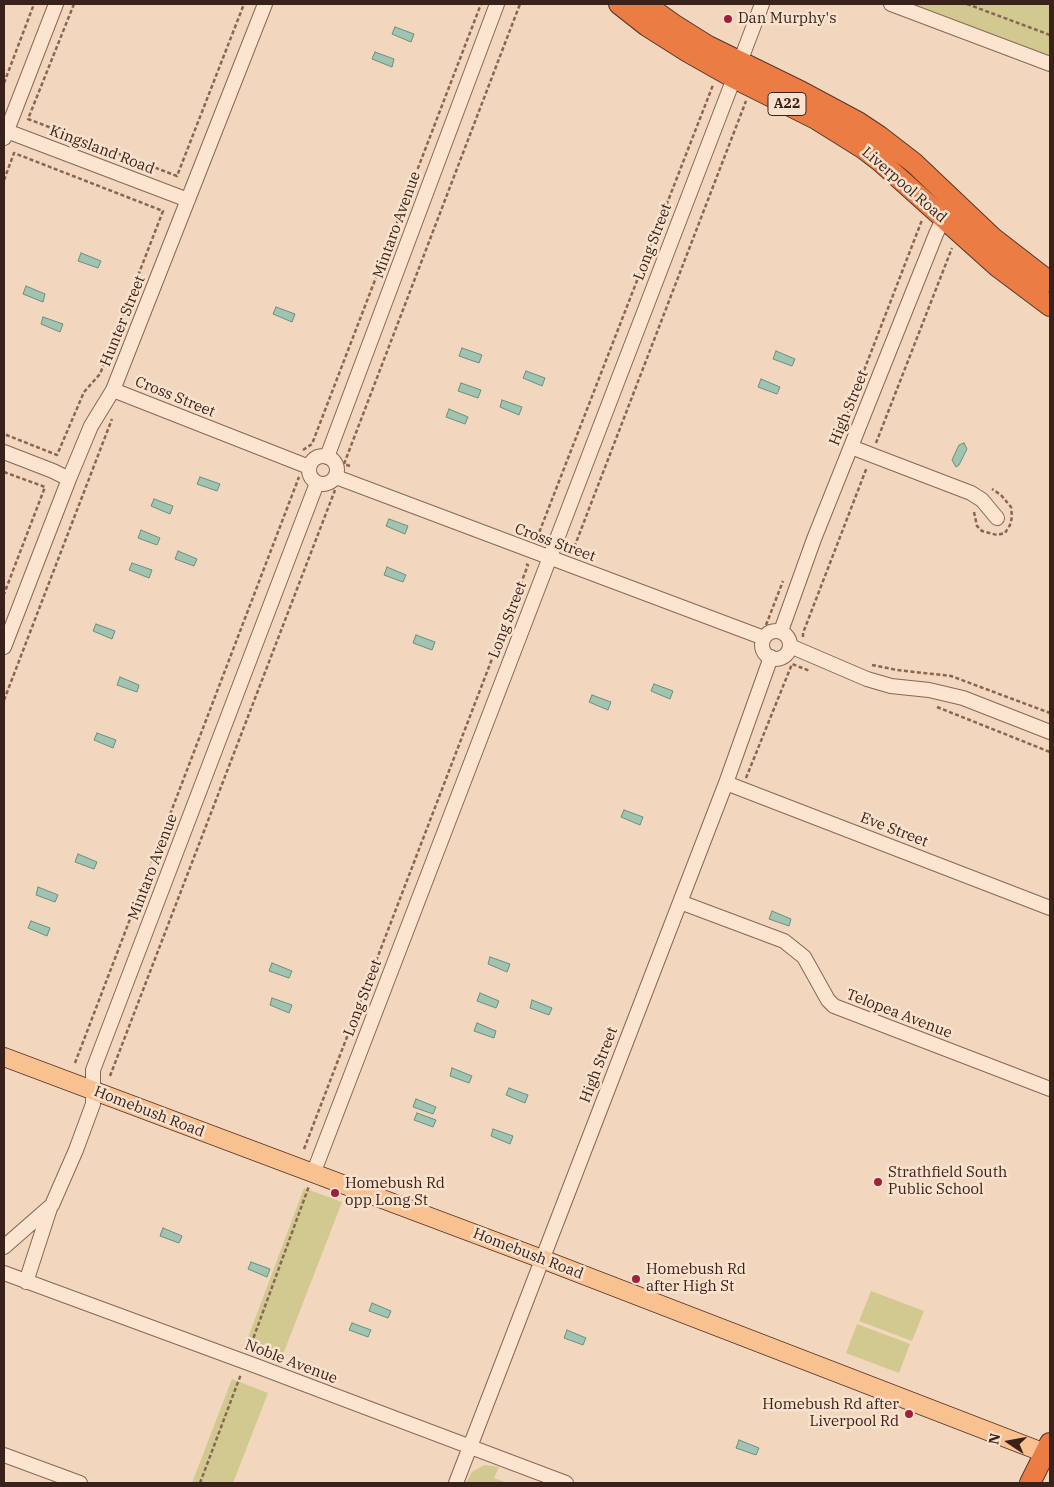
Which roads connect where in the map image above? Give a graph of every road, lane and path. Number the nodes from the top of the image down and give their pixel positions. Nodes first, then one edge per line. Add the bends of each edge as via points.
1 (34, 4) edge
2 (56, 4) edge
3 (74, 4) edge
4 (244, 4) edge
5 (265, 4) edge
6 (481, 4) edge
7 (497, 4) edge
8 (520, 4) edge
9 (619, 4) edge
10 (645, 4) edge
11 (762, 4) edge
12 (891, 4) edge
13 (967, 4) edge
14 (1050, 35) edge
15 (1050, 64) edge
16 (737, 70) junction
17 (4, 83) edge
18 (713, 84) dead end
19 (746, 99) dead end
20 (5, 133) edge
21 (4, 180) edge
22 (954, 199) junction
23 (188, 200) junction
24 (923, 218) dead end
25 (944, 219) junction
26 (952, 245) dead end
27 (1050, 282) edge
28 (1050, 306) edge
29 (113, 390) junction
30 (115, 410) dead end
31 (4, 434) edge
32 (876, 444) dead end
33 (835, 447) dead end
34 (851, 447) junction
35 (302, 451) dead end
36 (4, 452) edge
37 (328, 457) junction
38 (868, 463) dead end
39 (350, 467) dead end
40 (309, 468) junction
41 (4, 472) edge
42 (294, 475) dead end
43 (336, 477) junction
44 (69, 479) junction
45 (317, 483) junction
46 (989, 488) dead end
47 (341, 493) dead end
48 (973, 506) dead end
49 (997, 518) dead end
50 (537, 538) dead end
51 (572, 553) dead end
52 (549, 558) junction
53 (519, 561) dead end
54 (786, 575) dead end
55 (4, 594) edge
56 (781, 631) junction
57 (765, 632) junction
58 (807, 640) dead end
59 (790, 646) junction
60 (4, 647) edge
61 (770, 657) junction
62 (870, 665) dead end
63 (814, 672) dead end
64 (4, 700) edge
65 (932, 705) dead end
66 (1050, 713) edge
67 (1050, 732) edge
68 (1050, 752) edge
69 (746, 779) dead end
70 (726, 783) junction
71 (680, 902) junction
72 (1050, 908) edge
73 (4, 1057) edge
74 (75, 1063) dead end
75 (110, 1076) dead end
76 (1050, 1089) edge
77 (91, 1090) junction
78 (304, 1149) dead end
79 (313, 1174) junction
80 (52, 1205) junction
81 (4, 1247) edge
82 (542, 1259) junction
83 (4, 1274) edge
84 (26, 1282) junction
85 (245, 1362) junction
86 (470, 1447) junction
87 (1049, 1450) edge
88 (4, 1455) edge
89 (80, 1483) edge
90 (200, 1483) edge
91 (456, 1483) edge
92 (566, 1483) edge
93 (1030, 1483) edge

1 - 17 path
2 - 20 street
3 - 4 path via 28,119 177,176
5 - 23 street, Hunter Street
6 - 35 path via 312,444
7 - 37 street, Mintaro Avenue
8 - 39 path via 344,464
9 - 16 highway, Liverpool Road / A22 via 661,35
10 - 16 highway, Liverpool Road / A22 via 708,46
11 - 16 street, Long Street
12 - 15 street
13 - 14 path
16 - 22 highway, Liverpool Road / A22 via 858,122 902,152
16 - 25 highway, Liverpool Road / A22 via 845,136 881,162
16 - 52 street, Long Street
18 - 50 path
19 - 51 path
20 - 23 street, Kingsland Road
21 - 31 path via 14,154 163,212 100,374 84,392 57,455
22 - 25 street, High Street
22 - 27 highway, Liverpool Road / A22 via 993,238
23 - 29 street, Hunter Street
24 - 33 path
25 - 28 highway, Liverpool Road / A22 via 998,267
25 - 34 street, High Street
26 - 32 path
29 - 40 street, Cross Street
29 - 44 street, Hunter Street via 91,426
30 - 64 path
34 - 49 street via 971,493 982,500
34 - 56 street, High Street
36 - 44 street
37 - 40 street via 318,457
37 - 43 street via 337,467
38 - 58 path via 803,633
40 - 45 street via 310,477
41 - 55 path via 45,487
42 - 74 path via 299,477
43 - 45 street via 325,484
43 - 52 street, Cross Street
44 - 60 street, Hunter Street
45 - 77 street, Mintaro Avenue via 93,1070
46 - 48 path via 1001,495 1011,507 1012,517 1005,532 982,531 977,526
47 - 75 path via 334,490
52 - 57 street, Cross Street
52 - 79 street, Long Street
53 - 78 path via 528,565
54 - 57 path
56 - 57 street
56 - 59 street via 788,637
57 - 61 street via 762,646
59 - 61 street via 782,658
59 - 67 street via 867,679 963,698
61 - 70 street, High Street
62 - 66 path via 951,676
63 - 69 path via 792,664
65 - 68 path
70 - 71 street, High Street
70 - 72 street, Eve Street
71 - 76 street, Telopea Avenue via 790,946 804,957 834,1006
71 - 82 street, High Street
73 - 77 main road, Homebush Road
77 - 79 main road, Homebush Road
77 - 80 street, Mintaro Avenue via 93,1104
79 - 82 main road, Homebush Road
79 - 85 path
80 - 81 street, Mintaro Avenue
80 - 84 street
82 - 86 street, High Street
82 - 87 main road, Homebush Road
83 - 84 street, Noble Avenue
84 - 85 street, Noble Avenue
85 - 86 street, Noble Avenue
85 - 90 path
86 - 91 street, High Street
86 - 92 street, Noble Avenue
87 - 93 highway
88 - 89 street

